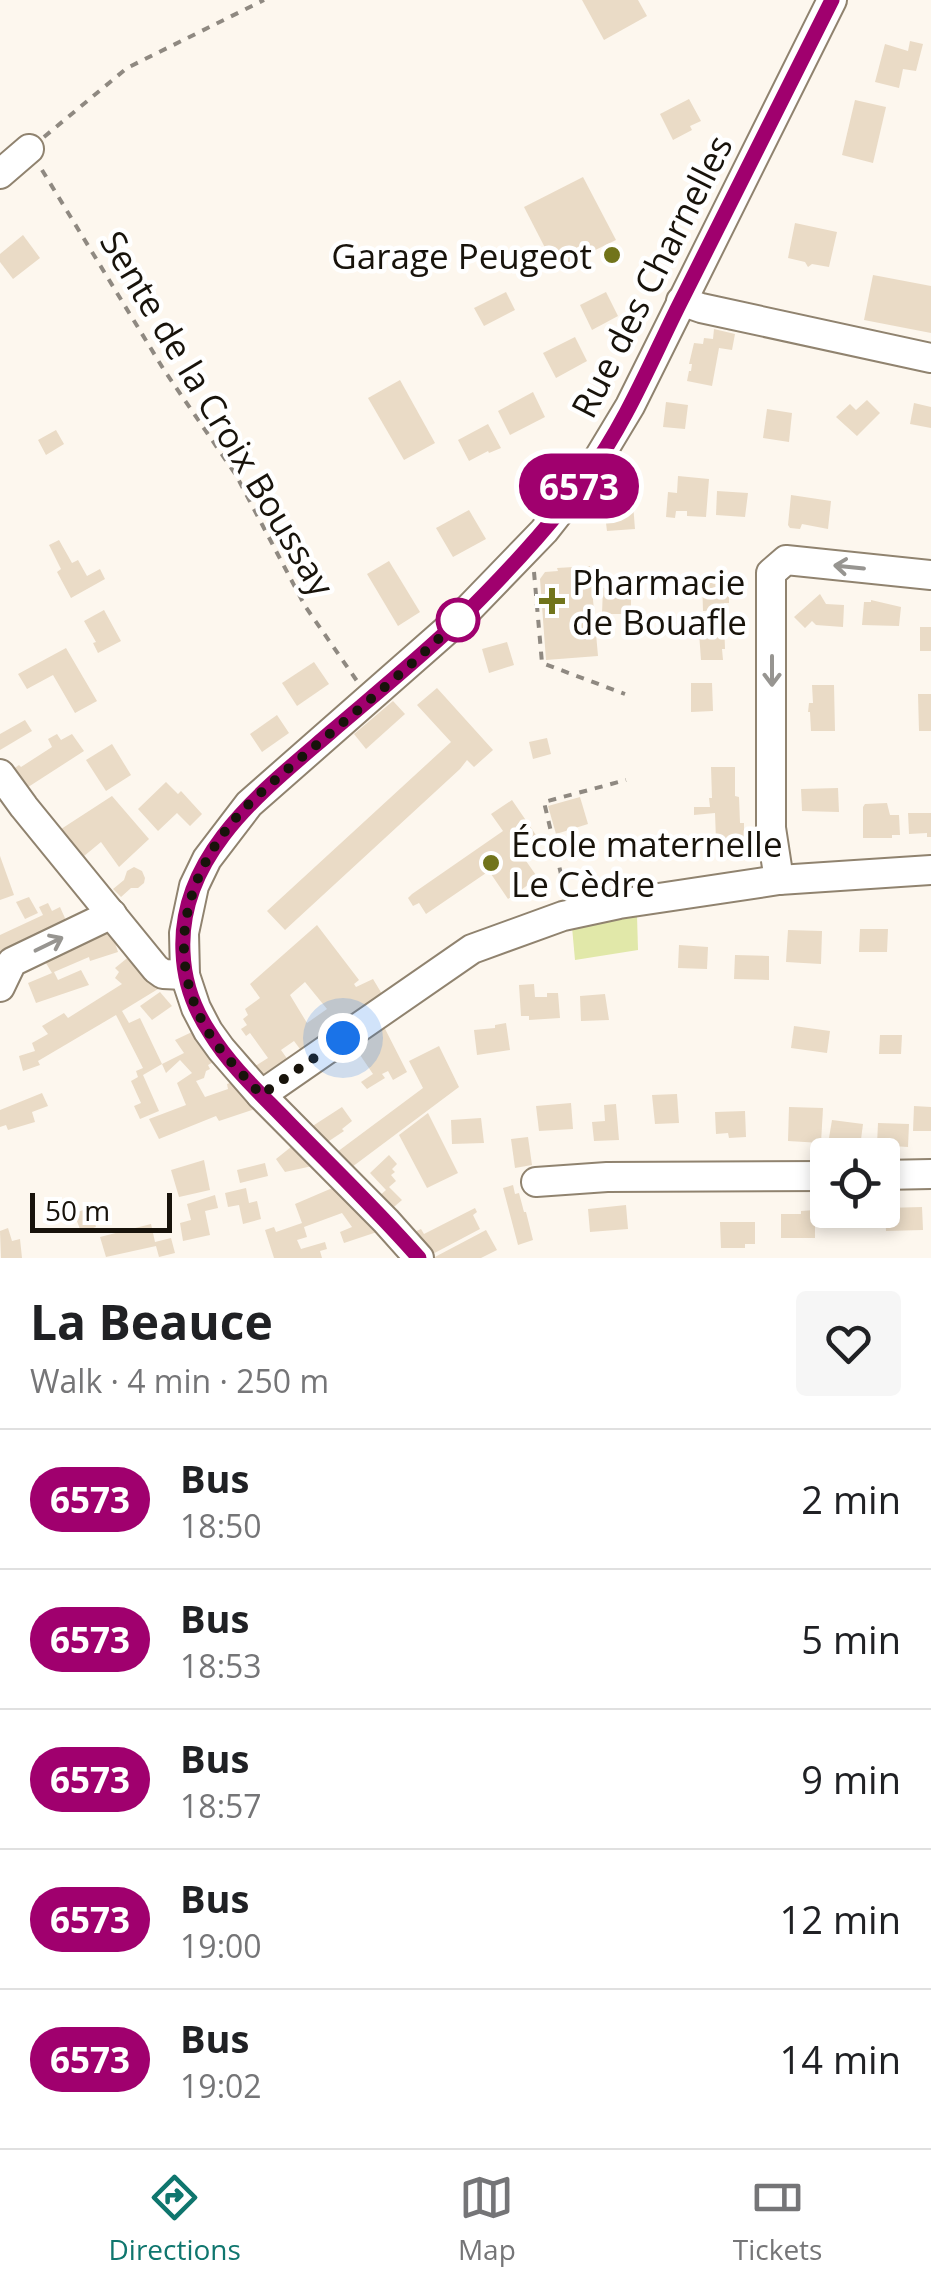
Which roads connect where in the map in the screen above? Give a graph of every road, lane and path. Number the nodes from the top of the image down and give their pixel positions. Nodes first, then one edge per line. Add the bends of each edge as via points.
1 (264, 0) edge
2 (832, 0) edge
3 (29, 150) junction
4 (0, 174) edge
5 (681, 302) junction
6 (931, 358) edge
7 (522, 555) junction
8 (931, 575) edge
9 (625, 694) dead end
10 (369, 699) junction
11 (0, 774) edge
12 (626, 780) dead end
13 (931, 870) edge
14 (779, 880) junction
15 (584, 912) junction
16 (112, 914) junction
17 (185, 975) junction
18 (0, 988) edge
19 (261, 1095) junction
20 (931, 1174) edge
21 (900, 1175) edge
22 (810, 1176) edge
23 (536, 1182) dead end
24 (419, 1258) edge

1 - 3 path via 126,68
2 - 5 street, Rue des Charnelles
3 - 4 street
3 - 10 path, Sente de la Croix Boussay via 236,476 305,606
5 - 6 street
5 - 7 street, Rue des Charnelles via 589,474
7 - 9 path via 534,567 542,664
7 - 10 street, Rue des Charnelles
8 -> 14 street via 786,560 771,573 772,828
10 - 17 street, Rue des Charnelles via 249,804 207,858 187,911
11 - 16 street
12 - 15 path via 544,802 567,898
13 - 14 street
14 - 15 street
15 - 19 street via 472,949
16 - 17 street via 156,969
18 -> 16 street via 12,962
17 - 19 street via 208,1031
19 - 24 street
20 - 21 street
22 - 23 street

